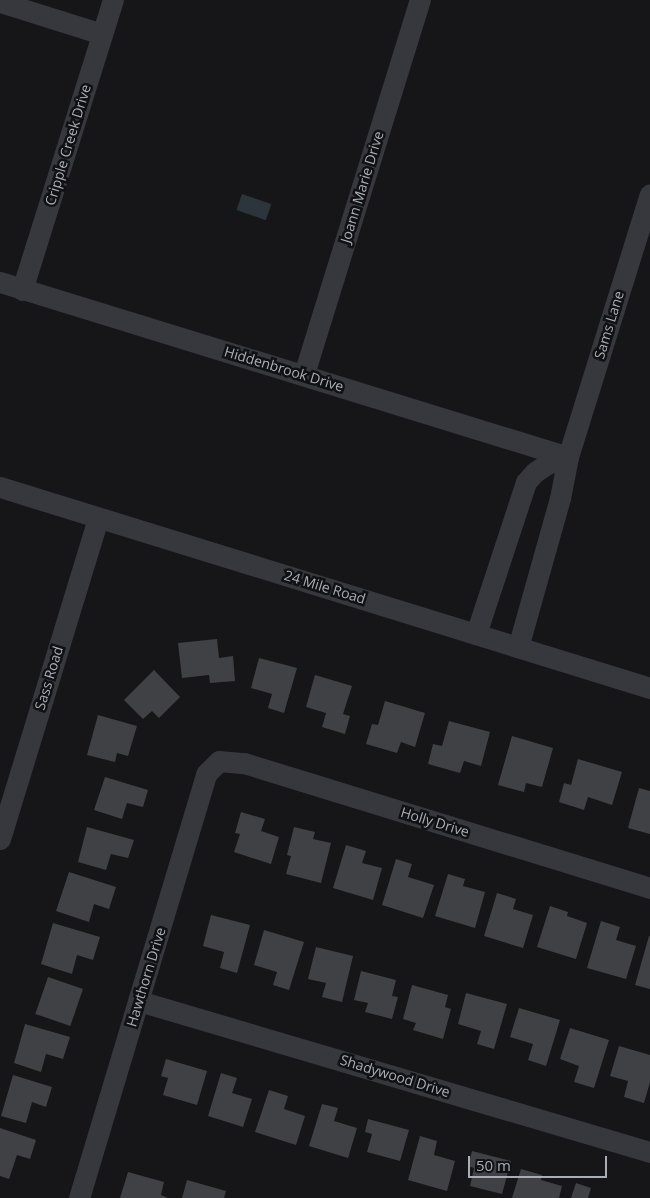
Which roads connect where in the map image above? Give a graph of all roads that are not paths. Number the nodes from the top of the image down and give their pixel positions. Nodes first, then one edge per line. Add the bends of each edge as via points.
1 (114, 0) edge
2 (420, 0) edge
3 (0, 2) edge
4 (102, 34) junction
5 (650, 194) edge
6 (0, 282) edge
7 (22, 290) junction
8 (304, 374) junction
9 (568, 456) junction
10 (0, 487) edge
11 (98, 518) junction
12 (476, 634) junction
13 (518, 647) junction
14 (650, 688) edge
15 (219, 762) joint
16 (0, 839) edge
17 (650, 888) edge
18 (139, 1001) junction
19 (650, 1152) edge
20 (79, 1198) edge

1 - 4 street, Cripple Creek Drive
2 - 8 street, Joann Marie Drive
3 - 4 street
4 - 7 street, Cripple Creek Drive
5 - 9 street, Sams Lane
6 - 7 street, Hiddenbrook Drive
7 - 8 street, Hiddenbrook Drive
8 - 9 street, Hiddenbrook Drive
9 - 12 street via 535,472 526,482
9 - 13 street, Sams Lane via 560,498
10 - 11 street, 24 Mile Road
11 - 12 street, 24 Mile Road
11 - 16 street, Sass Road
12 - 13 street, 24 Mile Road
13 - 14 street, 24 Mile Road
15 - 17 street, Holly Drive via 244,763
15 - 18 street, Hawthorn Drive via 206,774
18 - 19 street, Shadywood Drive
18 - 20 street, Hawthorn Drive

